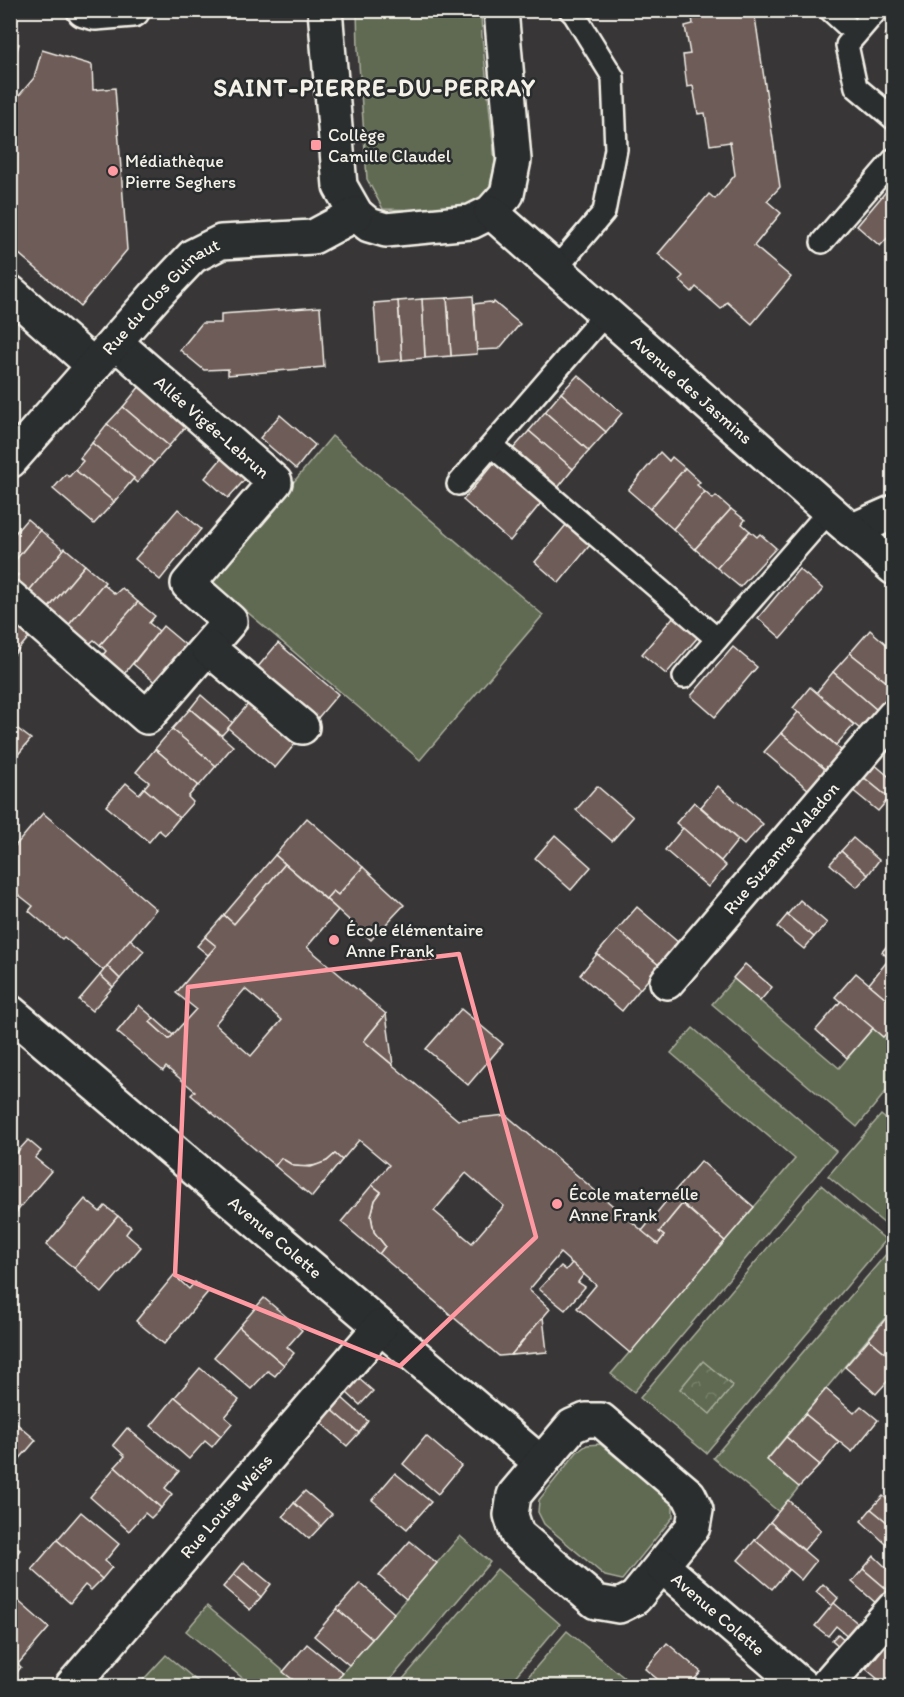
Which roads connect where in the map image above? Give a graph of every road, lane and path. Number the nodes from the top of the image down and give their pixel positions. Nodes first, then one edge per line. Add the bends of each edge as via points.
1 (84, 10) edge
2 (133, 10) edge
3 (325, 10) edge
4 (501, 10) edge
5 (570, 10) edge
6 (830, 10) edge
7 (877, 10) edge
8 (856, 34) junction
9 (894, 119) edge
10 (894, 159) edge
11 (491, 212) junction
12 (356, 214) junction
13 (822, 242) dead end
14 (555, 270) junction
15 (10, 292) edge
16 (605, 314) junction
17 (104, 354) junction
18 (492, 446) junction
19 (10, 461) edge
20 (458, 484) dead end
21 (894, 512) edge
22 (840, 521) junction
23 (894, 568) edge
24 (10, 597) edge
25 (717, 639) junction
26 (208, 648) junction
27 (684, 677) dead end
28 (894, 716) edge
29 (302, 727) dead end
30 (667, 982) dead end
31 (10, 1012) edge
32 (380, 1327) junction
33 (541, 1463) junction
34 (662, 1566) junction
35 (894, 1608) edge
36 (72, 1686) edge
37 (802, 1686) edge
38 (826, 1686) edge

1 - 2 street
3 - 12 street via 340,186
4 - 11 street via 514,160 507,194
5 - 14 lane via 613,77 616,149 604,212
6 - 8 lane
7 - 8 lane
8 - 9 lane via 847,45 856,87
10 - 13 lane
11 - 12 street via 471,222 386,230 369,225
11 - 14 street, Avenue des Jasmins
12 - 17 street, Rue du Clos Guinaut via 313,237 221,242 193,256
14 - 16 street, Avenue des Jasmins
15 - 17 street
16 - 18 lane
16 - 22 street, Avenue des Jasmins
17 - 19 street, Rue du Clos Guinaut
17 - 26 street, Allée Vigée-Lebrun via 275,482 188,584 230,621
18 - 20 lane
18 - 25 lane
21 - 22 street
22 - 23 street, Avenue des Jasmins
22 - 25 lane
24 - 26 street, Allée Vigée-Lebrun via 147,717
25 - 27 lane
26 - 29 street
28 - 30 street, Rue Suzanne Valadon
31 - 32 street, Avenue Colette
32 - 33 street, Avenue Colette
32 - 36 street, Rue Louise Weiss
33 - 34 street via 514,1495 511,1515 517,1534 596,1602 619,1606 635,1598
33 - 34 street via 572,1426 586,1420 601,1420 689,1495 696,1510 693,1527
34 - 37 street, Avenue Colette
35 - 38 street

